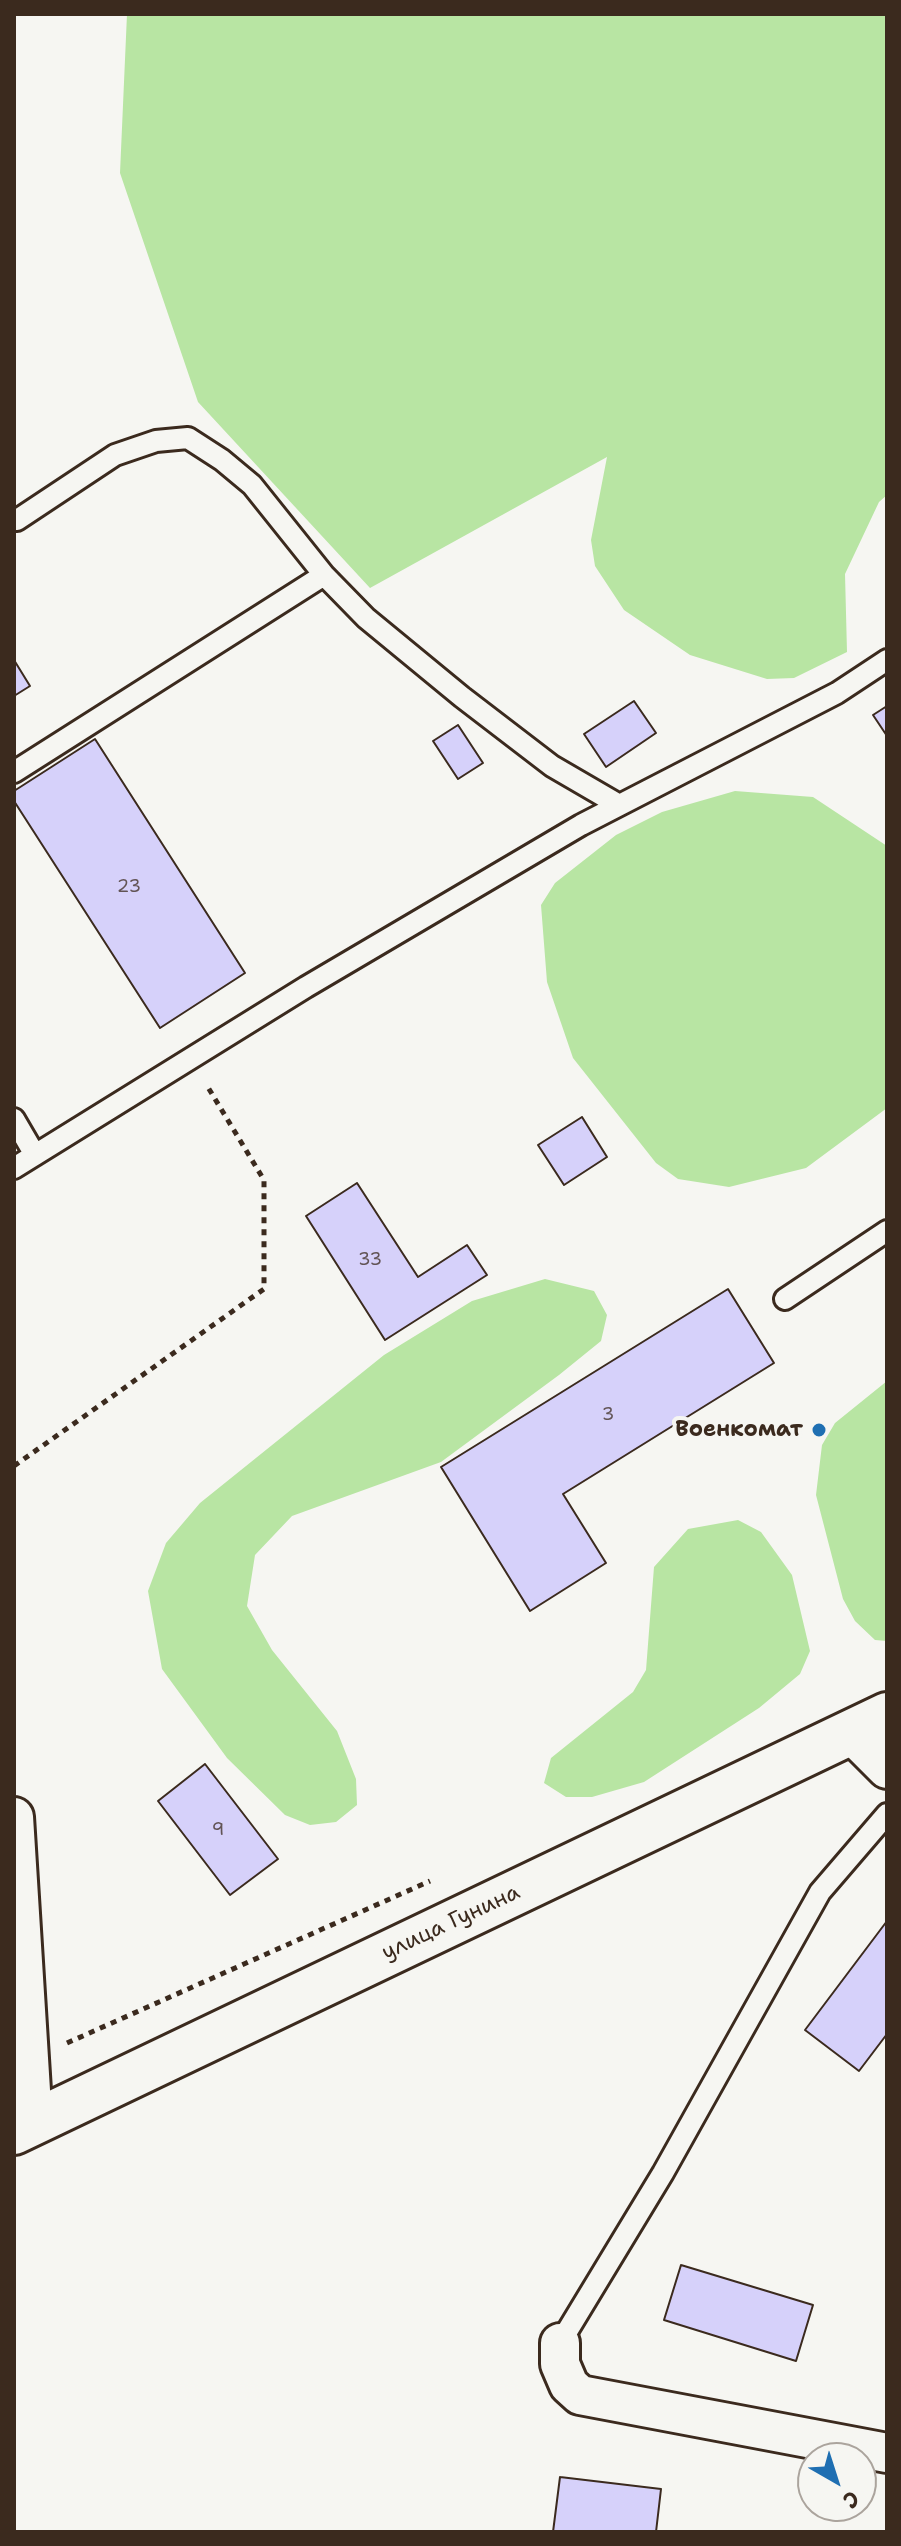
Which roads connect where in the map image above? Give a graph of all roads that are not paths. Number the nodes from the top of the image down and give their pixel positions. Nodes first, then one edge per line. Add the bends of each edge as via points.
1 (17, 520) dead end
2 (324, 575) junction
3 (887, 660) edge
4 (14, 772) edge
5 (619, 805) junction
6 (14, 1119) edge
7 (35, 1155) junction
8 (14, 1168) edge
9 (887, 1231) edge
10 (785, 1299) dead end
11 (869, 1724) edge
12 (887, 1769) edge
13 (887, 1814) edge
14 (14, 1817) edge
15 (23, 2127) edge
16 (560, 2343) joint
17 (887, 2453) edge

1 - 2 lane via 115,455 156,441 188,438 252,485
2 - 4 lane
2 - 5 lane via 366,618 462,697 552,766
3 - 5 lane via 837,693
5 - 7 lane via 334,971
6 - 7 lane
7 - 8 lane
9 - 10 lane
11 - 12 street
11 - 15 main road, улица Гунина
13 - 16 lane via 820,1892 663,2173
14 - 15 street
16 - 17 street via 560,2364 580,2395

